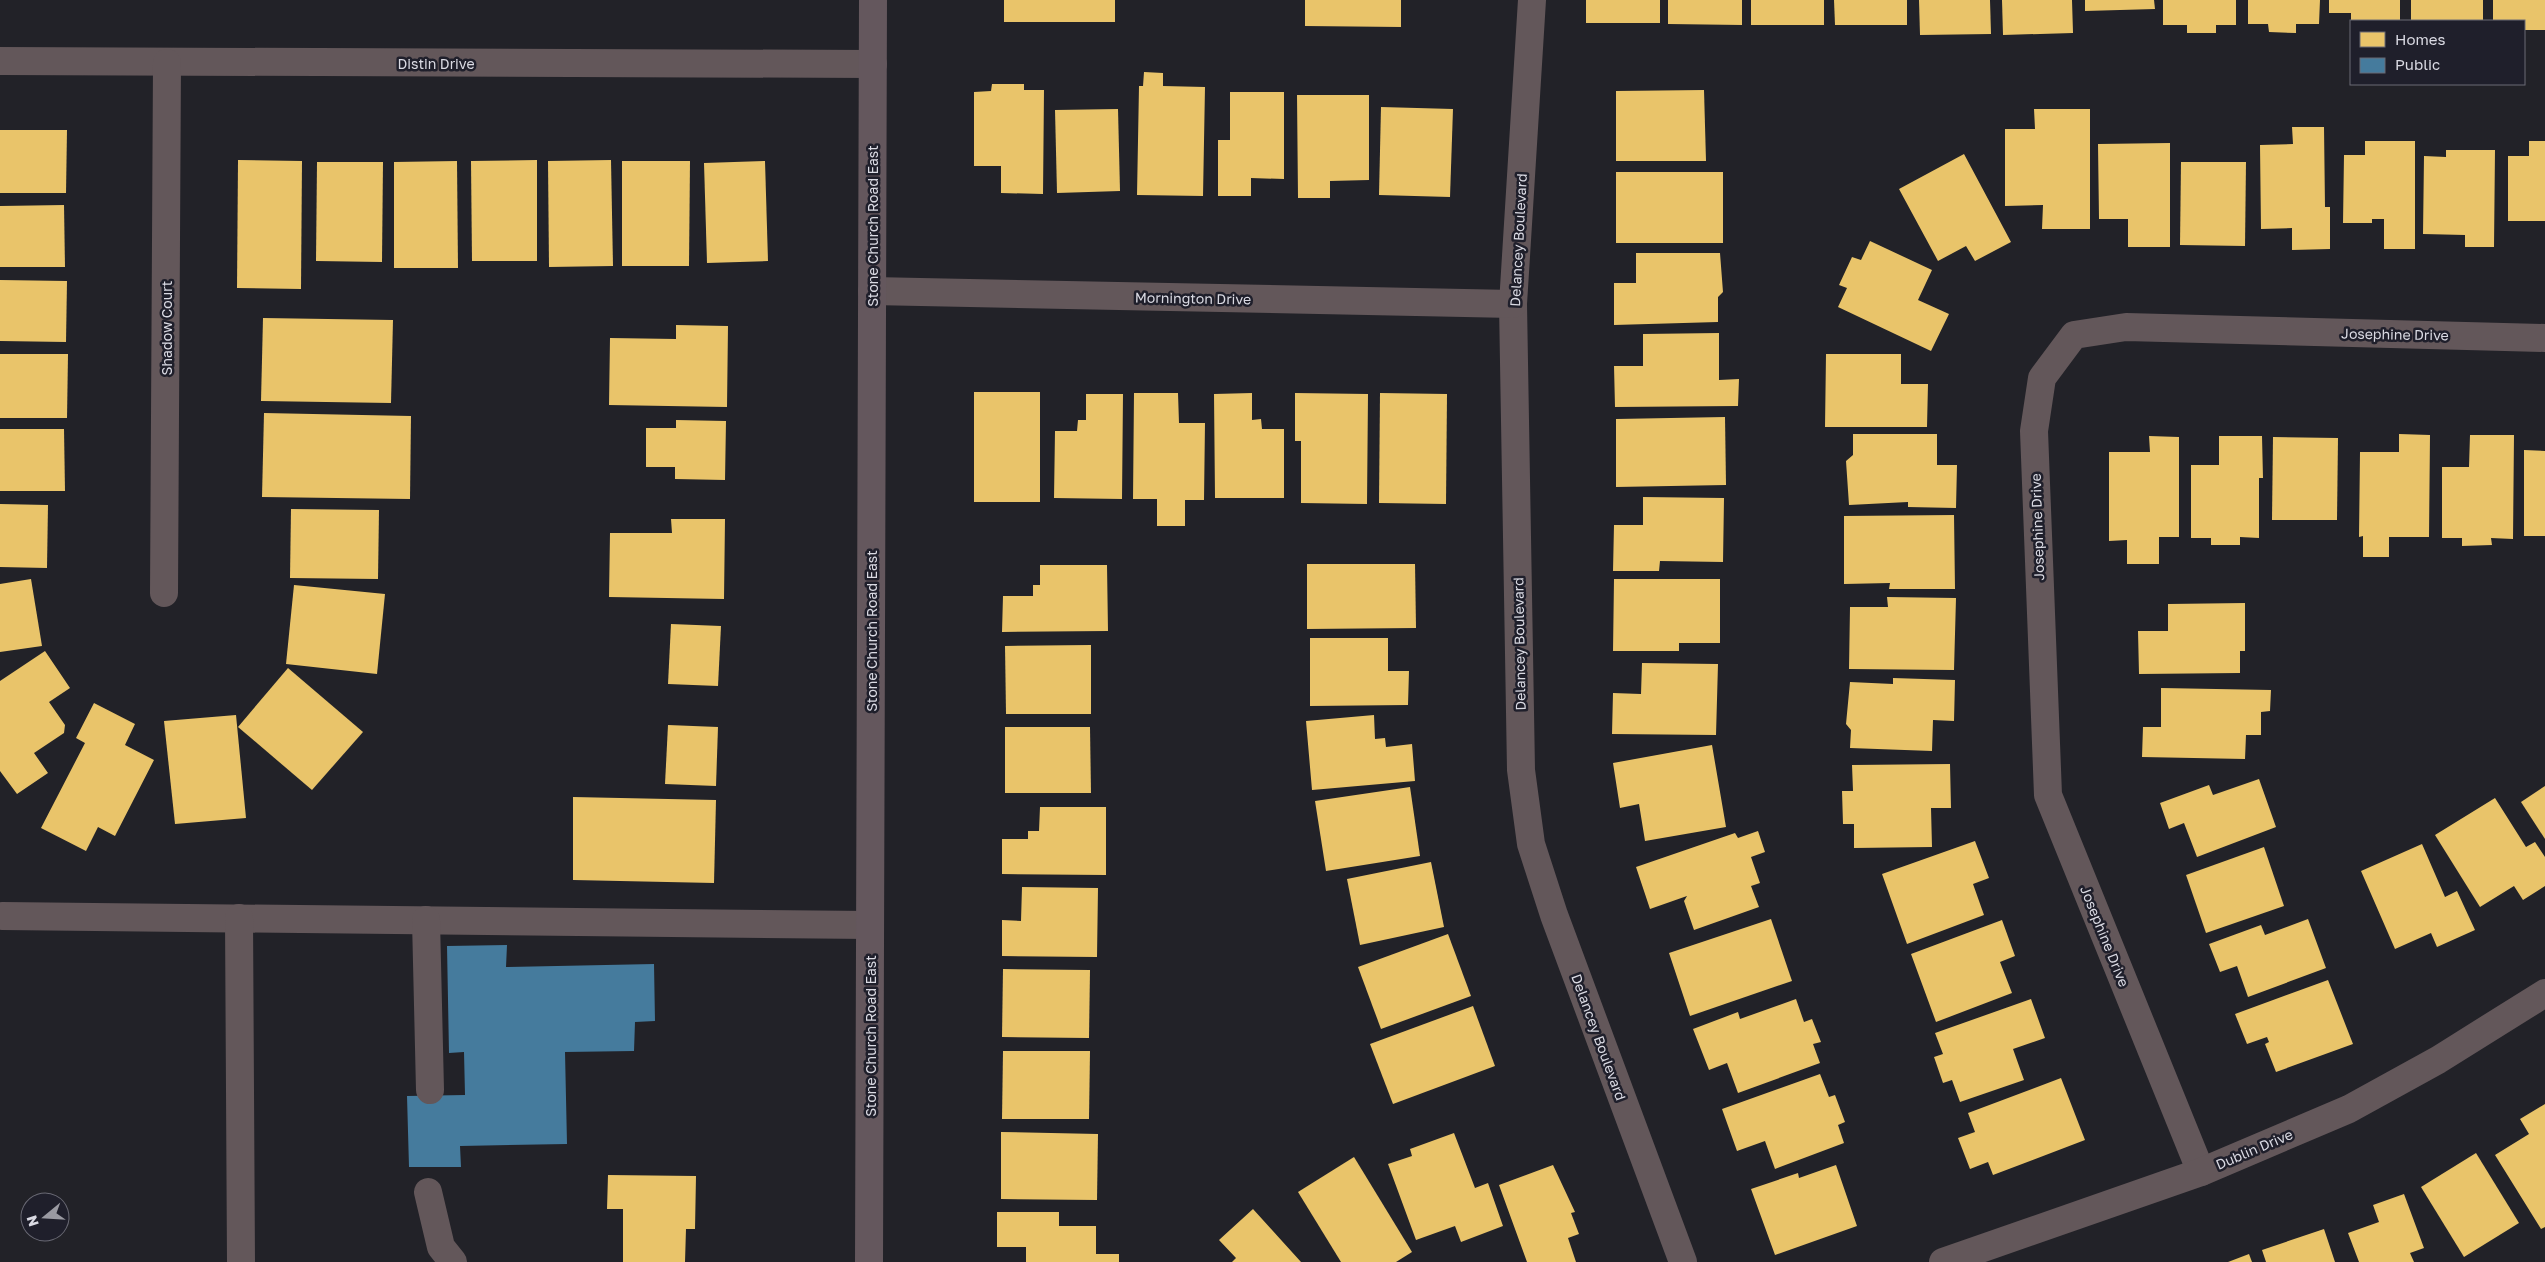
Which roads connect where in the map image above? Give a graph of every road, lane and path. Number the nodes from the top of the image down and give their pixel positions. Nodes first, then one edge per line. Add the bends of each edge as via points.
1 (873, 0) edge
2 (1532, 0) edge
3 (0, 61) edge
4 (167, 63) junction
5 (873, 64) junction
6 (872, 292) junction
7 (1513, 304) junction
8 (2545, 338) edge
9 (164, 593) dead end
10 (2, 916) dead end
11 (239, 918) junction
12 (426, 920) junction
13 (870, 925) junction
14 (2545, 992) edge
15 (430, 1090) dead end
16 (2201, 1172) junction
17 (428, 1192) dead end
18 (241, 1262) edge
19 (453, 1262) edge
20 (869, 1262) edge
21 (1683, 1262) edge
22 (1943, 1262) edge

1 - 5 main road, Stone Church Road East
2 - 7 street, Delancey Boulevard
3 - 4 street, Distin Drive
4 - 5 street, Distin Drive
4 - 9 street, Shadow Court
5 - 6 main road, Stone Church Road East
6 - 7 street, Mornington Drive
6 - 13 main road, Stone Church Road East
7 - 21 street, Delancey Boulevard via 1521,770 1531,844 1554,915
8 - 16 street, Josephine Drive via 2126,328 2074,335 2042,378 2034,431 2048,796
10 - 11 street
11 - 12 street
11 - 18 street
12 - 13 street
12 - 15 street
13 - 20 main road, Stone Church Road East
14 - 16 street, Dublin Drive via 2438,1060 2349,1109
16 - 22 street, Dublin Drive
17 - 19 street via 441,1247

